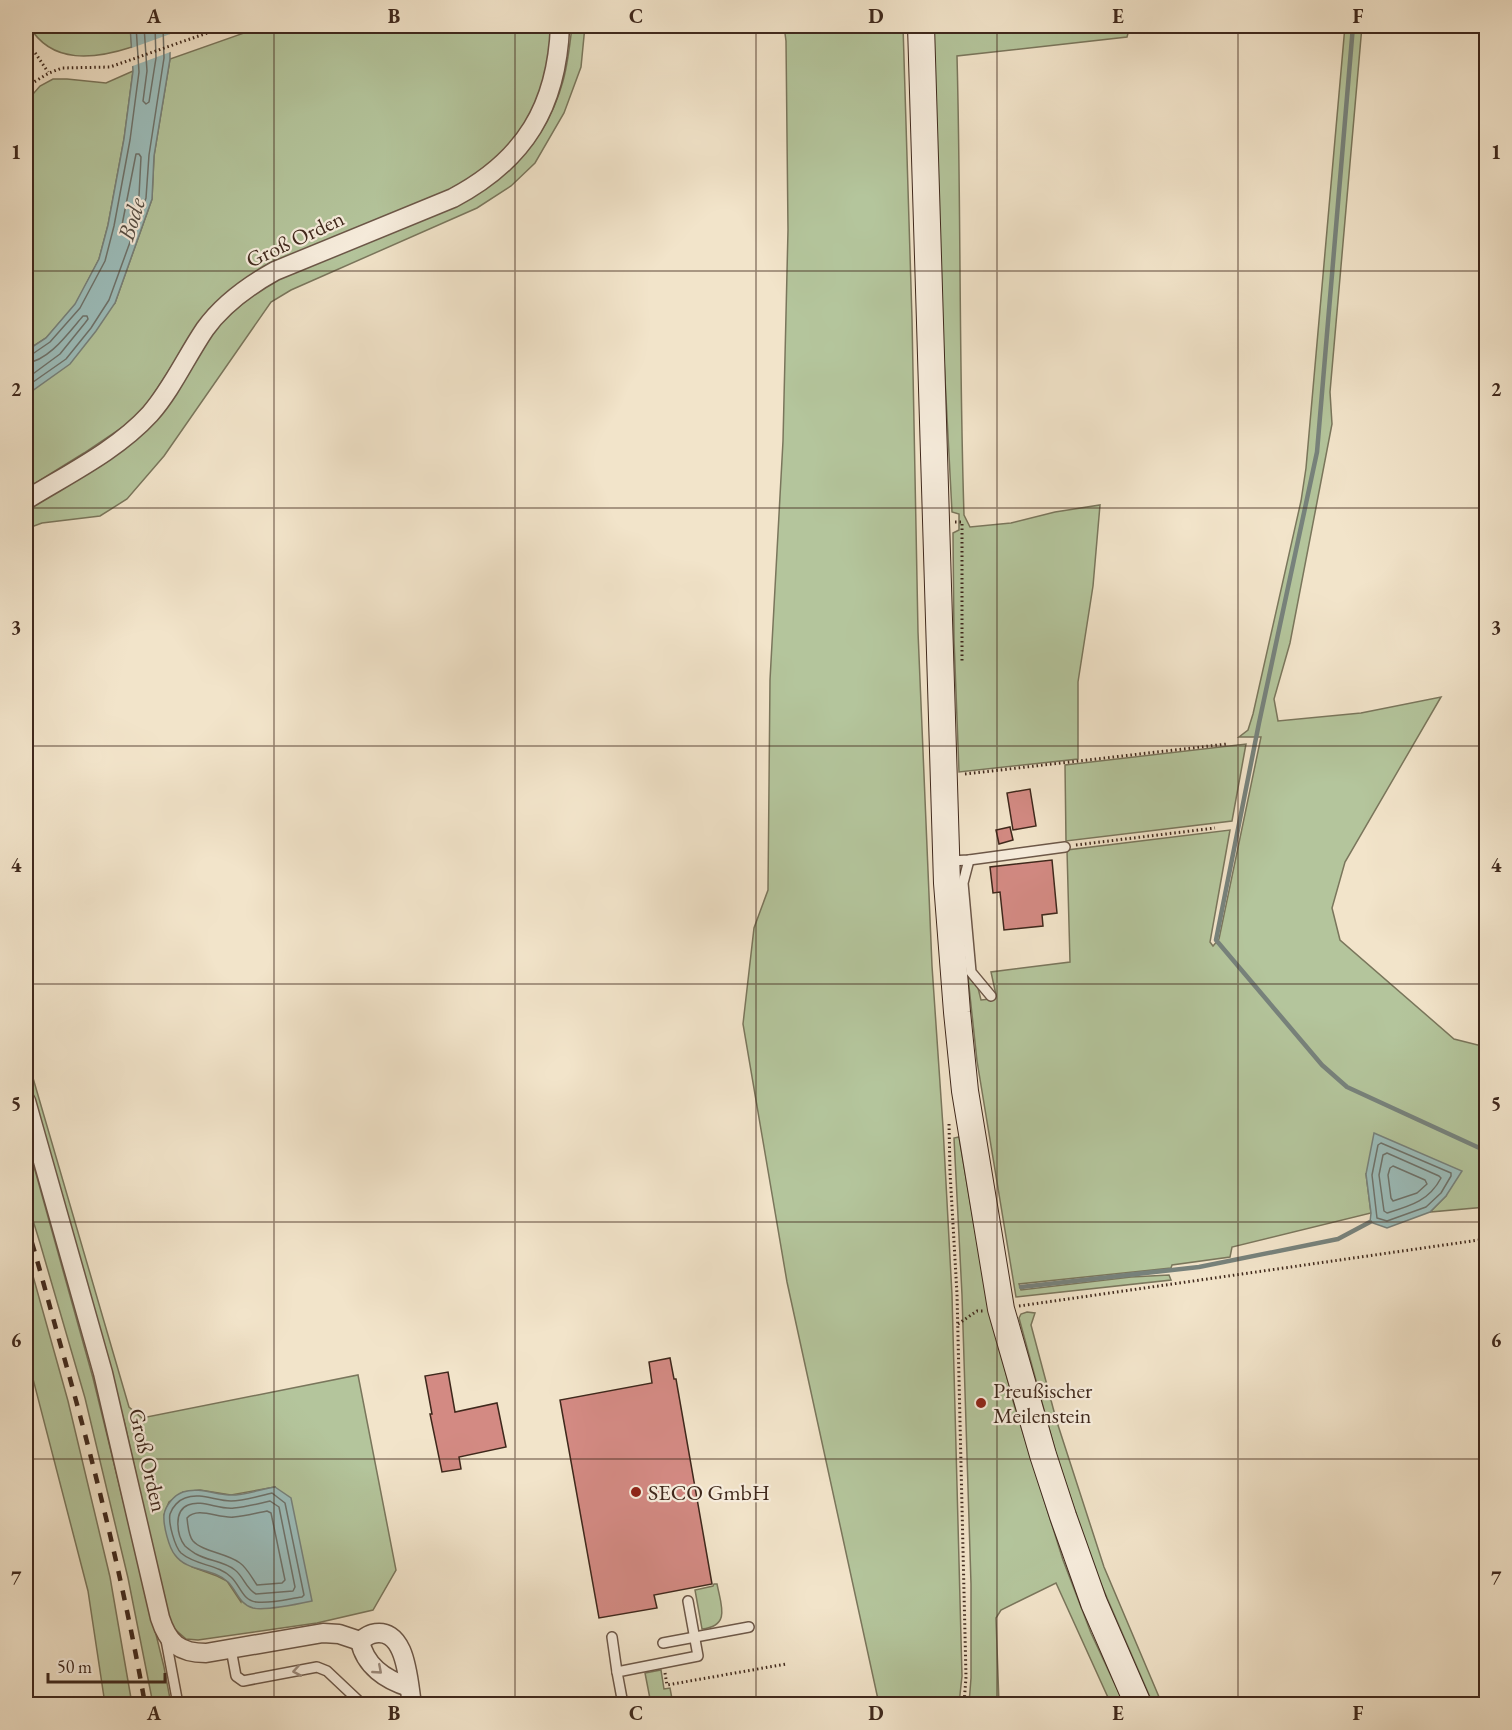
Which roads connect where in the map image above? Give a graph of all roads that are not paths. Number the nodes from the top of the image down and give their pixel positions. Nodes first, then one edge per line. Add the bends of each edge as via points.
1 (561, 26) edge
2 (921, 26) edge
3 (26, 500) edge
4 (1065, 847) road end
5 (958, 861) junction
6 (991, 996) dead end
7 (26, 1101) edge
8 (688, 1601) dead end
9 (749, 1627) dead end
10 (165, 1635) junction
11 (612, 1637) dead end
12 (694, 1638) junction
13 (360, 1641) junction
14 (663, 1643) dead end
15 (231, 1648) junction
16 (617, 1672) junction
17 (410, 1696) edge
18 (178, 1704) edge
19 (362, 1704) edge
20 (623, 1704) edge
21 (1138, 1704) edge

1 - 3 street, Groß Orden via 556,66 543,109 519,147 497,170 453,198 254,283 206,328 151,412 134,430
2 - 5 main road
4 - 5 lane
5 - 6 lane via 971,972
5 - 21 main road via 957,1012 965,1091 1001,1309 1063,1516 1094,1603
7 - 10 street, Groß Orden via 103,1372
8 - 12 lane
9 - 12 lane
10 - 15 street via 192,1653
10 - 18 lane
11 - 16 lane
12 - 14 lane
12 - 16 lane via 698,1656
13 - 15 street via 323,1633
13 -> 17 street via 370,1665
13 - 17 street via 372,1634 385,1634 397,1640
19 -> 15 lane via 327,1671 317,1667 243,1681 236,1676
16 - 20 lane

